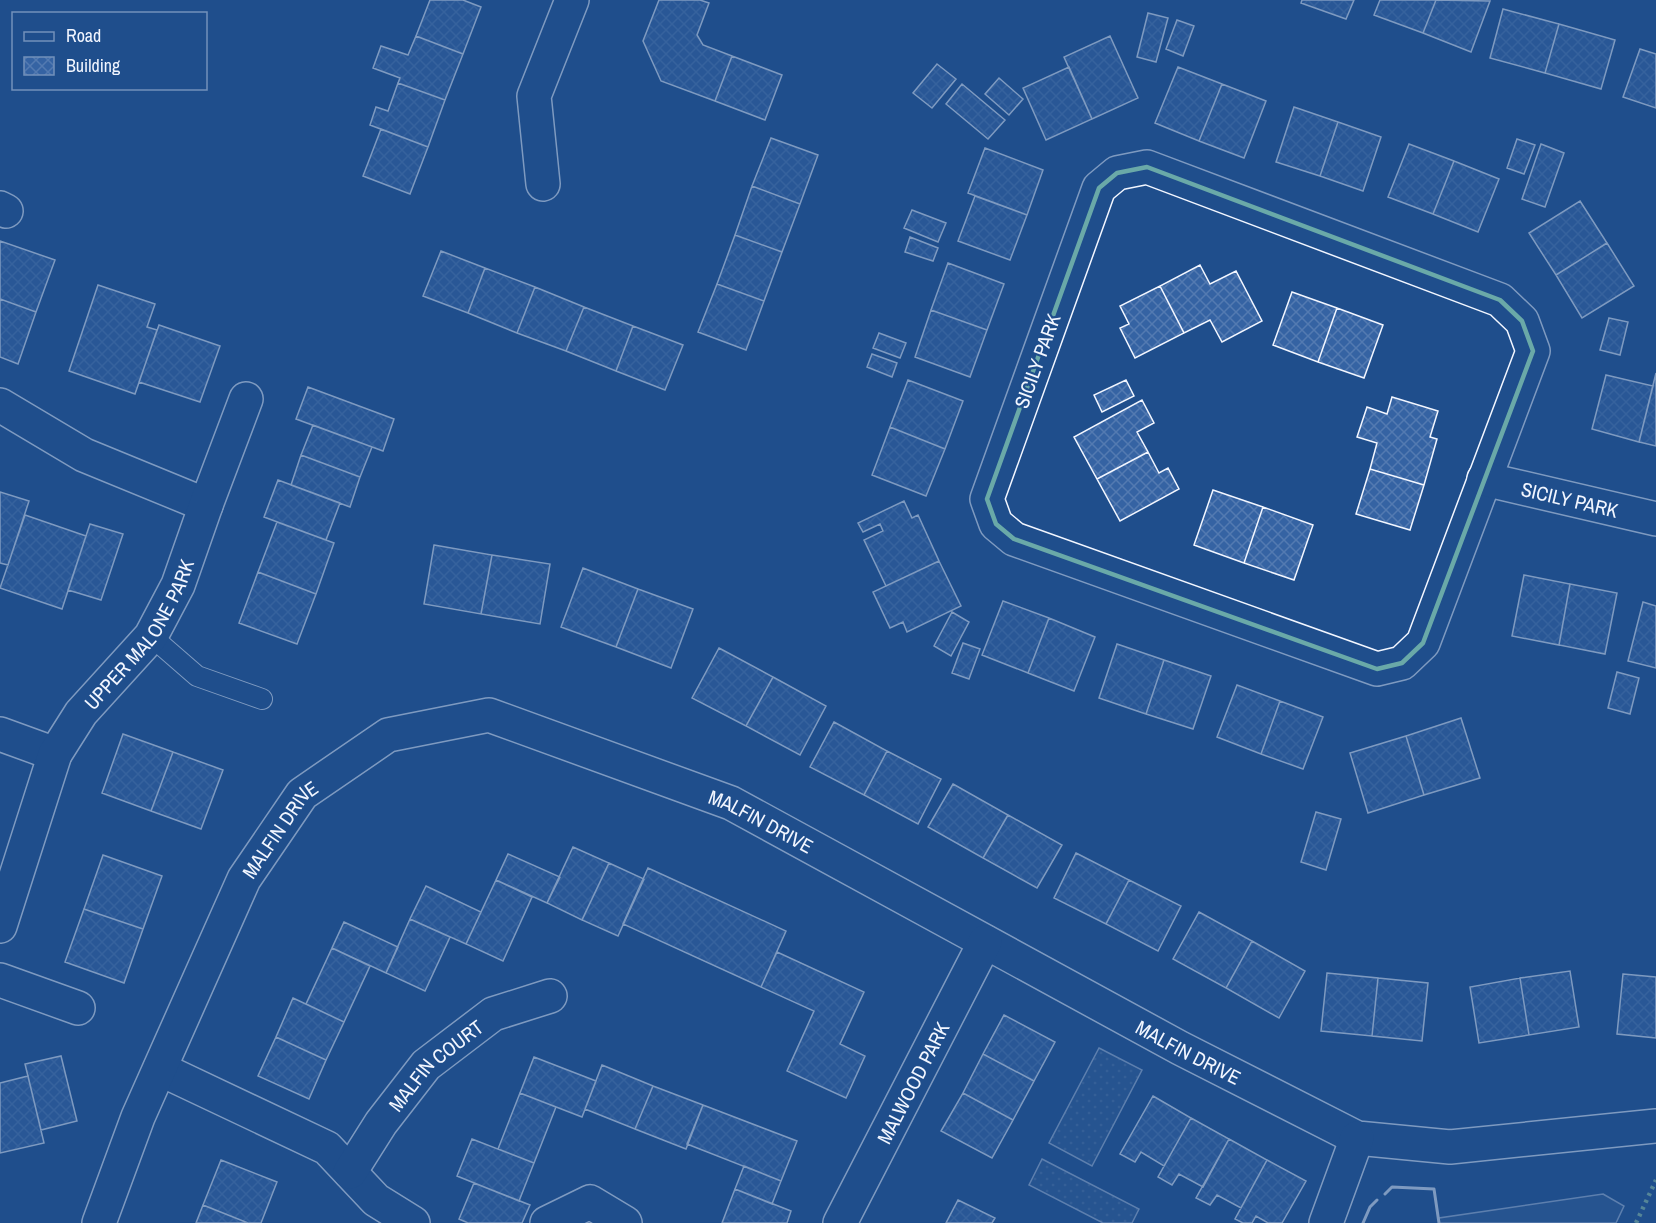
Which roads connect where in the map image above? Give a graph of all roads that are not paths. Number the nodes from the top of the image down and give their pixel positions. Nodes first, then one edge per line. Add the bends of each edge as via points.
1 (572, 0) edge
2 (543, 184) dead end
3 (246, 399) dead end
4 (0, 405) edge
5 (1484, 479) junction
6 (206, 505) junction
7 (1656, 519) edge
8 (151, 636) junction
9 (262, 699) dead end
10 (0, 734) edge
11 (55, 754) junction
12 (0, 926) edge
13 (985, 942) junction
14 (0, 980) edge
15 (550, 996) dead end
16 (78, 1008) dead end
17 (160, 1069) junction
18 (1656, 1125) edge
19 (1357, 1138) junction
20 (350, 1172) junction
21 (99, 1223) edge
22 (412, 1223) edge
23 (547, 1223) edge
24 (625, 1223) edge
25 (840, 1223) edge
26 (1326, 1223) edge

1 - 2 street via 534,96
3 - 6 street, UPPER MALONE PARK
4 - 6 street via 84,455
5 - 5 street, SICILY PARK via 1533,351 1521,321 1500,300 1147,167 1117,173 1099,188 987,499 996,524 1014,539 1377,669 1402,663 1423,643
5 - 7 street, SICILY PARK
6 - 8 street, UPPER MALONE PARK via 178,585
8 - 9 lane via 198,676
8 - 11 street, UPPER MALONE PARK via 81,712
10 - 11 street
11 - 12 street, UPPER MALONE PARK
13 - 17 street, MALFIN DRIVE via 731,803 489,715 388,735 302,794 244,879
13 - 19 street, MALFIN DRIVE
13 - 25 street, MALWOOD PARK
14 - 16 street
15 - 20 street, MALFIN COURT via 493,1014 426,1065 381,1123
17 - 20 street via 327,1148
17 - 21 street, MALFIN DRIVE
18 - 19 street, MALFIN DRIVE via 1450,1147
19 - 26 street
20 - 22 street via 376,1200
23 - 24 street via 590,1202

